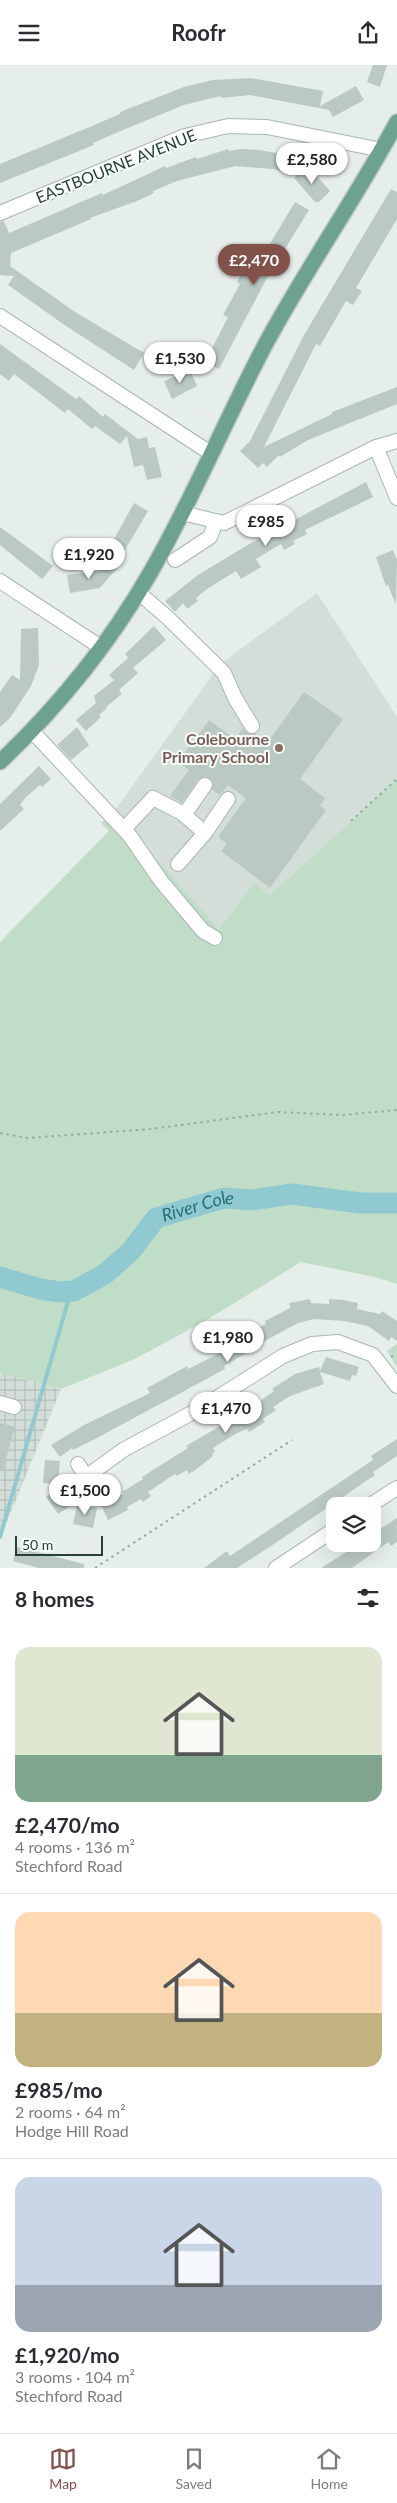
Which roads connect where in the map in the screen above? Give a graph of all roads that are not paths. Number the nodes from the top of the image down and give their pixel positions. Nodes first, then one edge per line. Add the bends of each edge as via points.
1 (397, 122) edge
2 (382, 150) junction
3 (0, 213) edge
4 (0, 316) edge
5 (397, 441) edge
6 (376, 447) junction
7 (212, 454) junction
8 (397, 498) edge
9 (182, 513) junction
10 (216, 521) junction
11 (175, 560) dead end
12 (0, 581) edge
13 (138, 592) junction
14 (102, 648) junction
15 (252, 726) dead end
16 (31, 730) junction
17 (0, 762) edge
18 (205, 785) dead end
19 (228, 799) dead end
20 (184, 815) junction
21 (124, 829) junction
22 (205, 833) junction
23 (178, 865) dead end
24 (215, 938) dead end
25 (397, 1386) edge
26 (0, 1403) edge
27 (14, 1407) dead end
28 (78, 1464) dead end
29 (86, 1477) junction
30 (397, 1488) edge
31 (95, 1490) dead end
32 (381, 1498) edge
33 (326, 1535) edge
34 (276, 1568) edge

1 - 2 main road
2 - 3 street, EASTBOURNE AVENUE via 267,127 228,126 185,136
2 - 7 main road via 265,345
4 - 7 street
5 - 6 street
6 - 8 street
6 - 10 street via 224,523
7 - 9 main road
9 - 10 street
9 - 13 main road
10 - 11 street via 210,537
12 - 14 street
13 - 14 main road
13 - 15 street via 224,673
14 - 16 main road
16 - 17 main road
16 - 21 street
18 - 20 street
19 - 22 street
20 - 21 street via 152,798
20 - 22 street
21 - 24 street via 203,931
22 - 23 street
25 - 29 street via 373,1355 338,1342 312,1344 284,1356 200,1408 123,1450
26 - 27 street
28 - 29 street
29 - 31 street
30 - 32 street
33 - 34 street

